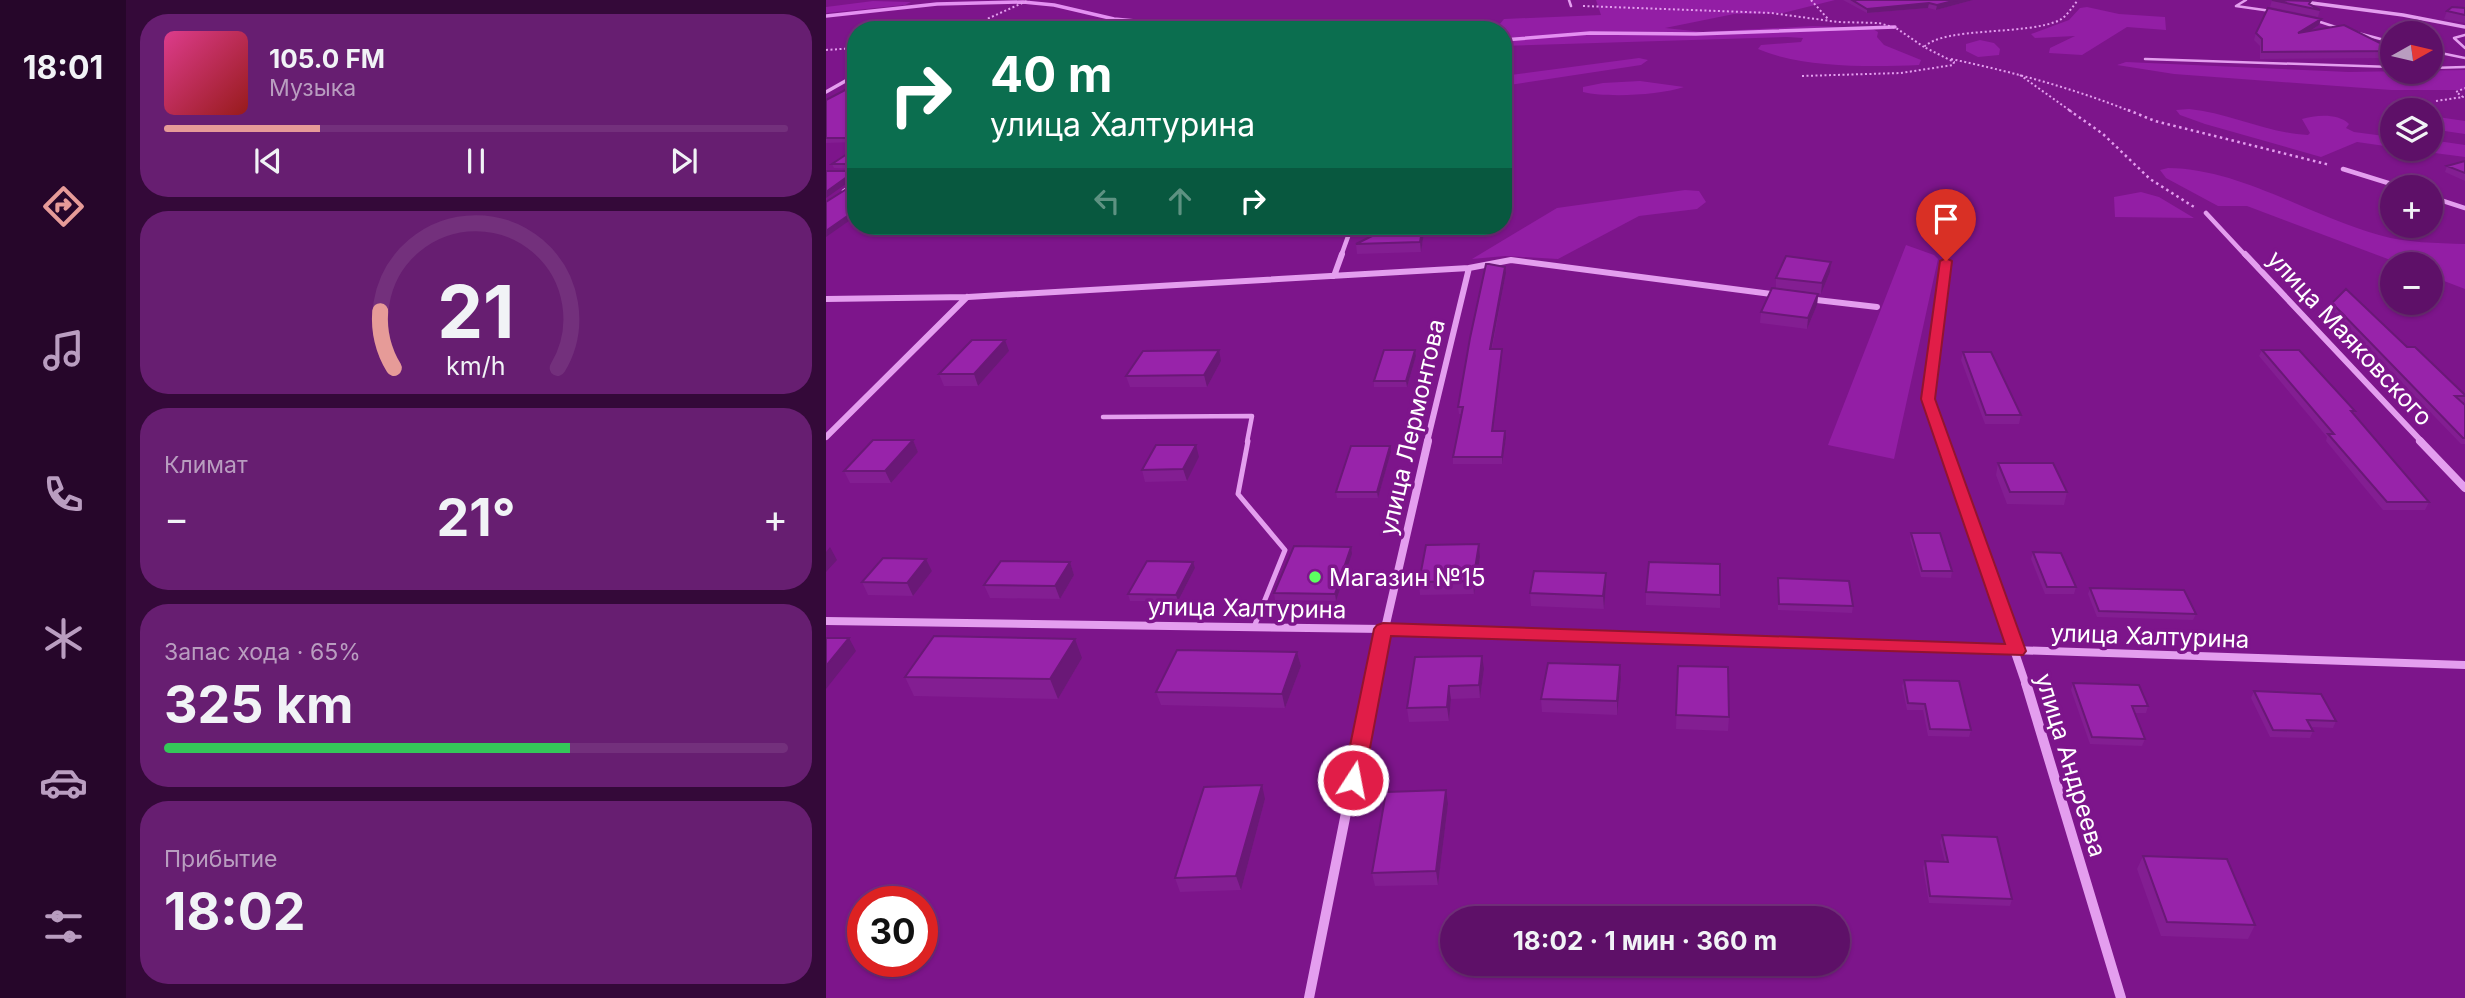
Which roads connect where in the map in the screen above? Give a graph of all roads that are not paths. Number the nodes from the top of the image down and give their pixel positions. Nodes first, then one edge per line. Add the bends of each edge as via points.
1 (1569, 0) edge
2 (2246, 0) edge
3 (2289, 0) edge
4 (1571, 6) road end
5 (2277, 12) edge
6 (2304, 17) edge
7 (2465, 27) edge
8 (2465, 35) edge
9 (2380, 39) edge
10 (2465, 48) edge
11 (2443, 53) edge
12 (2465, 58) edge
13 (2145, 59) dead end
14 (2380, 67) edge
15 (2465, 67) edge
16 (2443, 68) edge
17 (847, 80) edge
18 (826, 92) edge
19 (2343, 169) road end
20 (2380, 180) edge
21 (847, 189) edge
22 (836, 197) edge
23 (2443, 201) edge
24 (2465, 208) edge
25 (2206, 213) road end
26 (1348, 235) edge
27 (1946, 261) dead end
28 (1469, 268) junction
29 (1334, 276) junction
30 (1782, 295) edge
31 (968, 297) junction
32 (1796, 297) edge
33 (826, 299) edge
34 (1877, 307) dead end
35 (1103, 417) dead end
36 (826, 437) edge
37 (2465, 488) edge
38 (826, 621) edge
39 (1254, 627) junction
40 (1383, 629) junction
41 (2016, 651) junction
42 (2465, 665) edge
43 (1309, 998) edge
44 (2122, 998) edge

1 - 4 lane
2 - 5 lane via 2236,6
3 - 7 street
6 - 9 lane
8 - 10 lane via 2454,38
11 - 12 lane
13 - 14 lane
15 - 16 lane
17 - 18 street
19 - 20 street
21 - 22 street
23 - 24 street
25 - 37 street, улица Маяковского
26 - 29 street
27 - 41 street, улица Андреева via 1928,399
28 - 29 street
28 - 30 street via 1511,260
28 - 40 street, улица Лермонтова
29 - 31 street
31 - 33 street
31 - 36 street
32 - 34 street
35 - 39 lane via 1252,416 1238,494 1285,550
38 - 39 street, улица Халтурина
39 - 40 street, улица Халтурина
40 - 41 street, улица Халтурина
40 - 43 street, улица Лермонтова
41 - 42 street, улица Халтурина
41 - 44 street, улица Андреева

